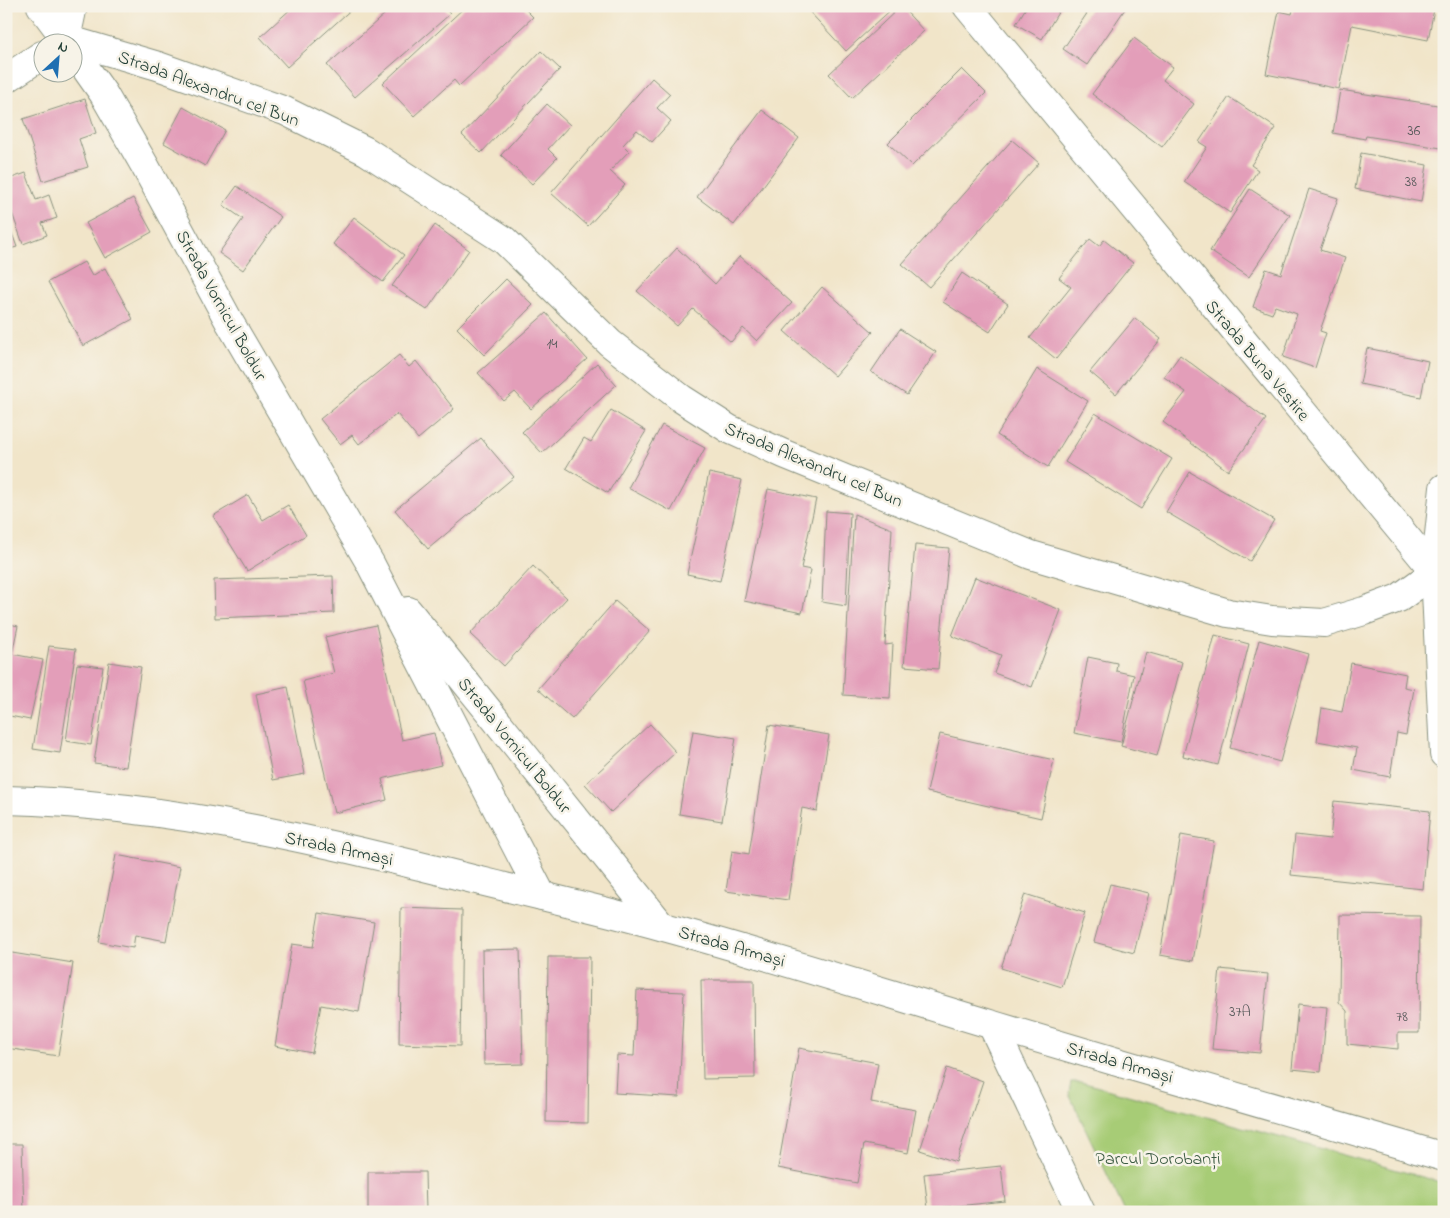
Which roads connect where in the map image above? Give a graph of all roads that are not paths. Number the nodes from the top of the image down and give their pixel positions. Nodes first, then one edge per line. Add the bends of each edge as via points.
1 (42, 6) edge
2 (73, 6) edge
3 (967, 6) edge
4 (60, 32) edge
5 (69, 32) edge
6 (82, 47) edge
7 (32, 62) edge
8 (82, 64) edge
9 (6, 79) edge
10 (1444, 488) edge
11 (370, 563) junction
12 (1440, 572) edge
13 (1444, 754) edge
14 (6, 800) edge
15 (542, 896) junction
16 (662, 926) junction
17 (992, 1025) junction
18 (1444, 1157) edge
19 (1081, 1212) edge

1 - 4 street, Strada Vornicul Boldur
2 - 5 street
3 - 12 street, Strada Buna Vestire
6 - 12 street, Strada Alexandru cel Bun via 158,66 284,111 366,151 504,240 610,343 682,399 729,429 1031,555 1228,613 1324,623 1399,598
7 - 9 street
8 - 11 street, Strada Vornicul Boldur via 103,94 230,323
10 - 12 street
11 - 15 street, Strada Vornicul Boldur
11 - 16 street, Strada Vornicul Boldur
12 - 13 street
14 - 15 street, Strada Armași via 113,807 211,821 338,846
15 - 16 street, Strada Armași
16 - 17 street, Strada Armași
17 - 18 street, Strada Armași
17 - 19 street

